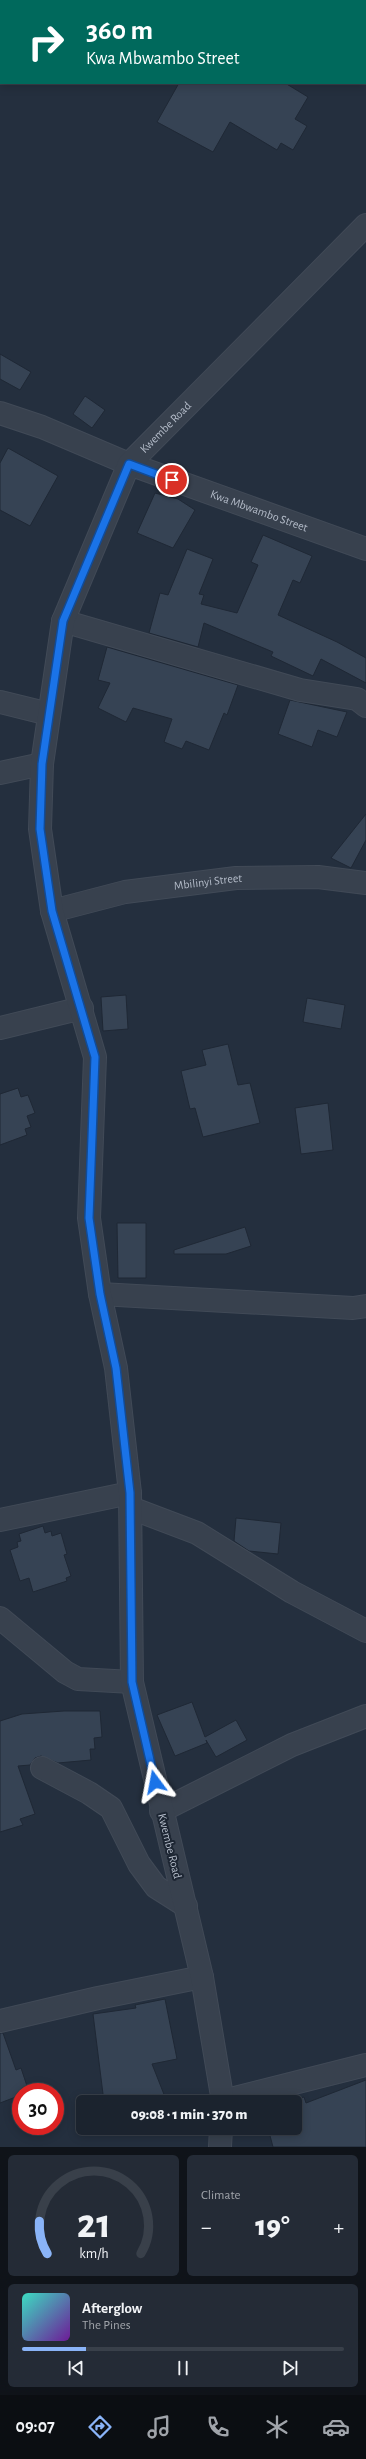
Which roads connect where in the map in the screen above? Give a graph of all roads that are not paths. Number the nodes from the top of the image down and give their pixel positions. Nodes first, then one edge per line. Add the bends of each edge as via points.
1 (366, 225) edge
2 (0, 414) edge
3 (129, 464) junction
4 (366, 549) edge
5 (63, 621) junction
6 (0, 702) edge
7 (366, 706) edge
8 (49, 714) junction
9 (42, 764) junction
10 (0, 773) edge
11 (366, 883) edge
12 (52, 911) junction
13 (82, 1008) junction
14 (0, 1028) edge
15 (100, 1294) junction
16 (366, 1306) edge
17 (131, 1501) junction
18 (0, 1520) edge
19 (0, 1618) edge
20 (366, 1631) edge
21 (132, 1682) junction
22 (366, 1716) edge
23 (42, 1768) dead end
24 (161, 1811) junction
25 (186, 1906) junction
26 (202, 1977) junction
27 (0, 2021) edge
28 (366, 2065) edge
29 (222, 2095) edge
30 (250, 2095) edge
31 (221, 2135) edge
32 (220, 2147) edge

1 - 3 street, Kwembe Road
2 - 3 street, Kwa Mbwambo Street via 42,427
3 - 4 street, Kwa Mbwambo Street
3 - 5 street, Kwembe Road
5 - 7 street via 300,690 357,699
5 - 8 street, Kwembe Road
6 - 8 street
8 - 9 street, Kwembe Road
9 - 10 street
9 - 12 street, Kwembe Road via 40,829
11 - 12 street, Mbilinyi Street via 318,877 236,878 125,892
12 - 13 street, Kwembe Road
13 - 14 street
13 - 15 street, Kwembe Road via 95,1057 89,1218
15 - 16 street via 353,1308
15 - 17 street, Kwembe Road via 116,1368
17 - 18 street
17 - 20 street via 197,1534 292,1592
17 - 21 street, Kwembe Road
19 - 21 street via 65,1672 78,1679
21 - 24 street, Kwembe Road
22 - 24 street via 292,1745
23 - 25 street via 89,1792 110,1808 139,1864 156,1887
24 - 25 street, Kwembe Road
25 - 26 street, Kwembe Road
26 - 27 street
26 - 29 street, Kwembe Road
28 - 30 street
31 - 32 street

